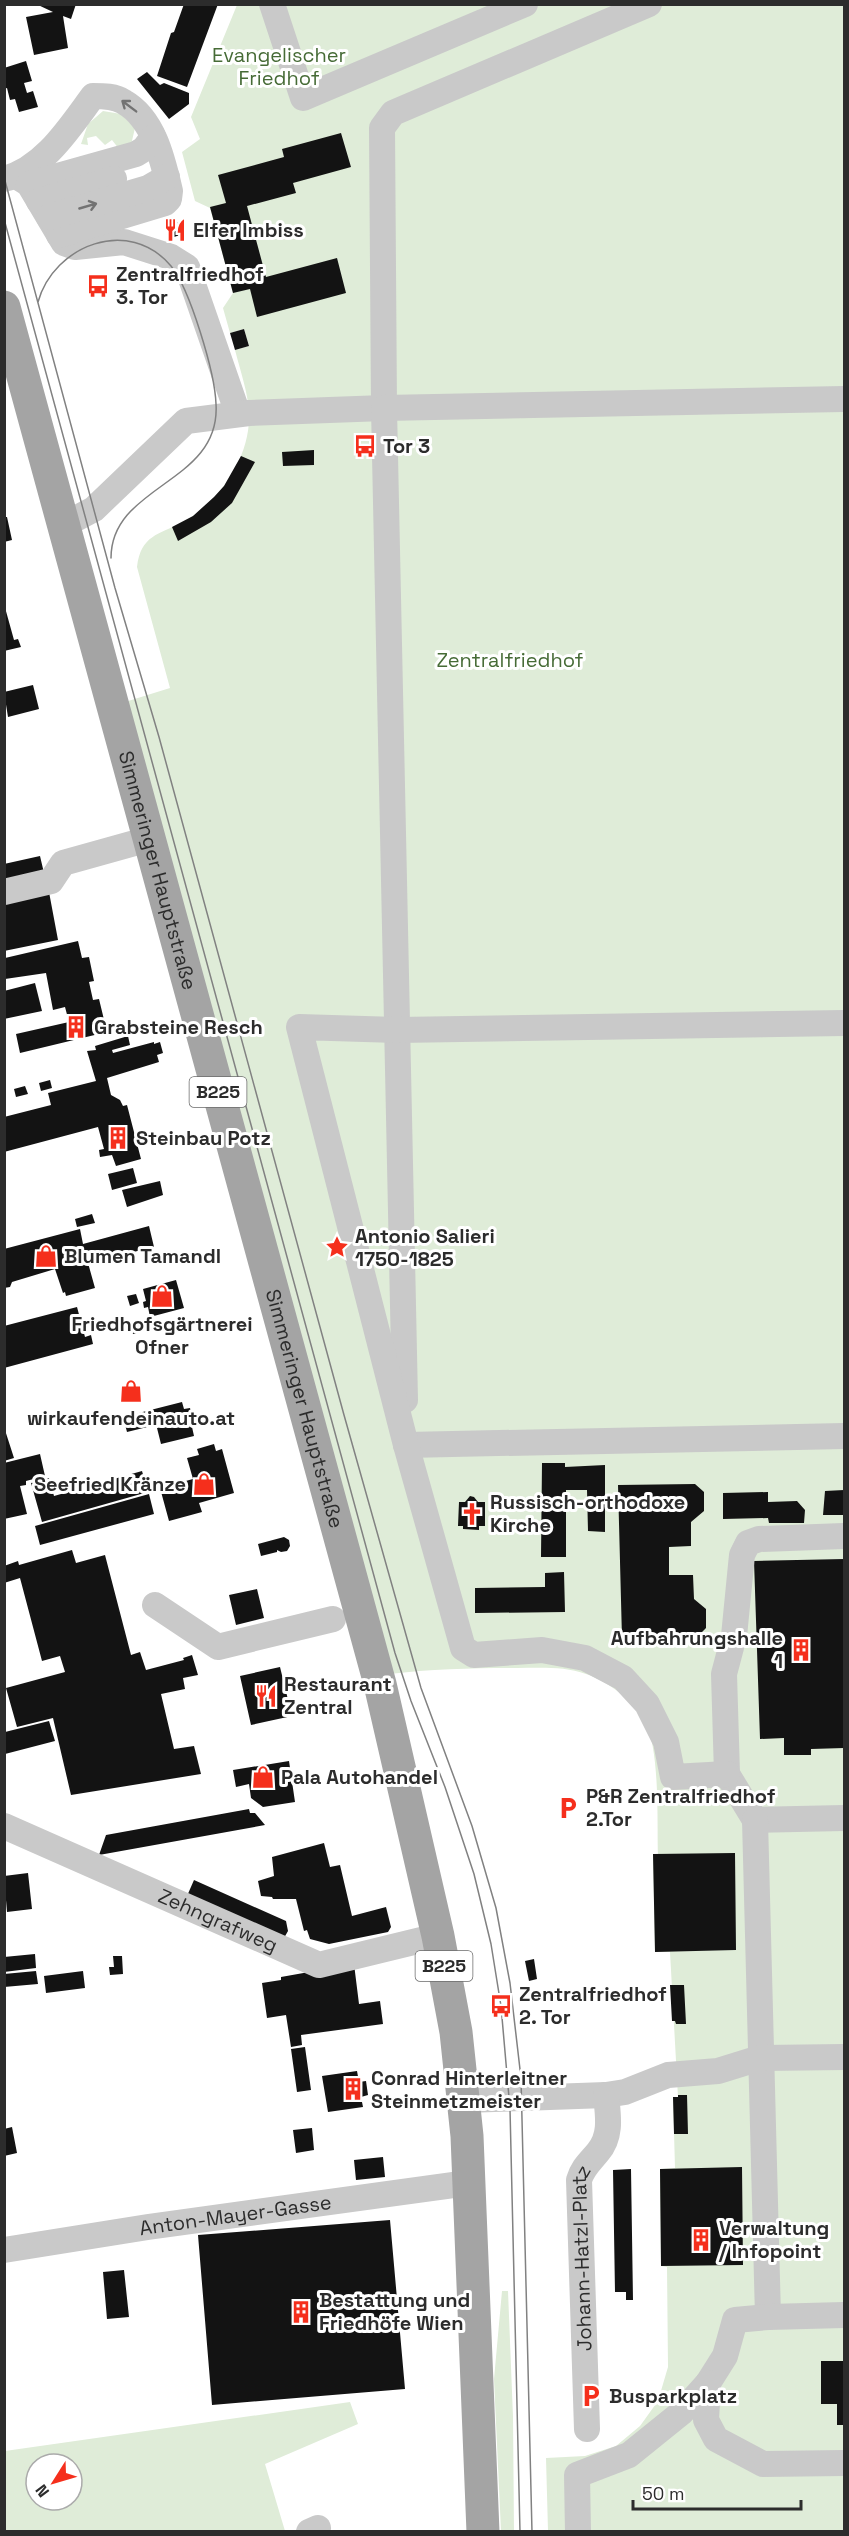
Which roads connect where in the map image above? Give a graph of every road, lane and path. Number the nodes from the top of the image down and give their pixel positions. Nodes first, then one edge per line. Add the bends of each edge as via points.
1 (272, 4) edge
2 (525, 4) edge
3 (650, 4) edge
4 (160, 157) junction
5 (33, 199) edge
6 (4, 307) edge
7 (844, 399) edge
8 (384, 408) junction
9 (238, 414) junction
10 (64, 525) junction
11 (149, 839) junction
12 (4, 892) edge
13 (844, 1023) edge
14 (397, 1030) junction
15 (844, 1436) edge
16 (406, 1445) junction
17 (844, 1536) edge
18 (155, 1605) dead end
19 (333, 1619) dead end
20 (728, 1774) junction
21 (844, 1818) edge
22 (755, 1820) junction
23 (4, 1826) edge
24 (438, 1936) junction
25 (844, 2056) edge
26 (760, 2058) junction
27 (606, 2095) junction
28 (464, 2100) junction
29 (468, 2183) junction
30 (4, 2250) edge
31 (844, 2315) edge
32 (768, 2317) junction
33 (708, 2383) junction
34 (587, 2429) dead end
35 (844, 2463) edge
36 (483, 2532) edge
37 (578, 2532) edge

1 - 2 street via 303,98
3 - 8 street via 393,113 382,128
4 - 5 street via 144,149
5 -> 4 street via 165,203 170,191
4 -> 5 street via 138,113 113,97 93,96 37,163
5 - 9 street via 64,243 136,244 171,256 187,267
6 - 10 main road, Simmeringer Hauptstraße / B225
7 - 8 street
8 - 9 street
8 - 14 street
9 - 10 street via 186,421 94,509
10 - 11 main road, Simmeringer Hauptstraße / B225
11 - 12 street via 63,863 51,881
11 - 24 main road, Simmeringer Hauptstraße / B225 via 380,1684
13 - 14 street
14 - 16 street
14 - 16 street via 299,1027
15 - 16 street
16 - 20 street via 463,1648 474,1655 542,1650 585,1658 623,1678 648,1704 666,1742 674,1778
17 - 20 street via 759,1539 748,1543 742,1555 734,1636 724,1674
18 - 19 street via 218,1647
20 - 22 street
21 - 22 street
22 - 26 street
23 - 24 street, Zehngrafweg via 319,1965
24 - 28 main road, Simmeringer Hauptstraße / B225
25 - 26 street
26 - 27 street via 718,2071 677,2072 625,2092
26 - 32 street
27 - 28 street
27 - 34 street, Johann-Hatzl-Platz via 608,2130 604,2143 588,2160 579,2180
28 - 29 main road, Simmeringer Hauptstraße / B225
29 - 30 street, Anton-Mayer-Gasse
29 - 36 main road, Simmeringer Hauptstraße / B225
31 - 32 street
32 - 33 street via 735,2320 725,2356
33 - 35 street via 706,2420 716,2439 763,2464
33 - 37 street via 681,2413 629,2455 577,2475

